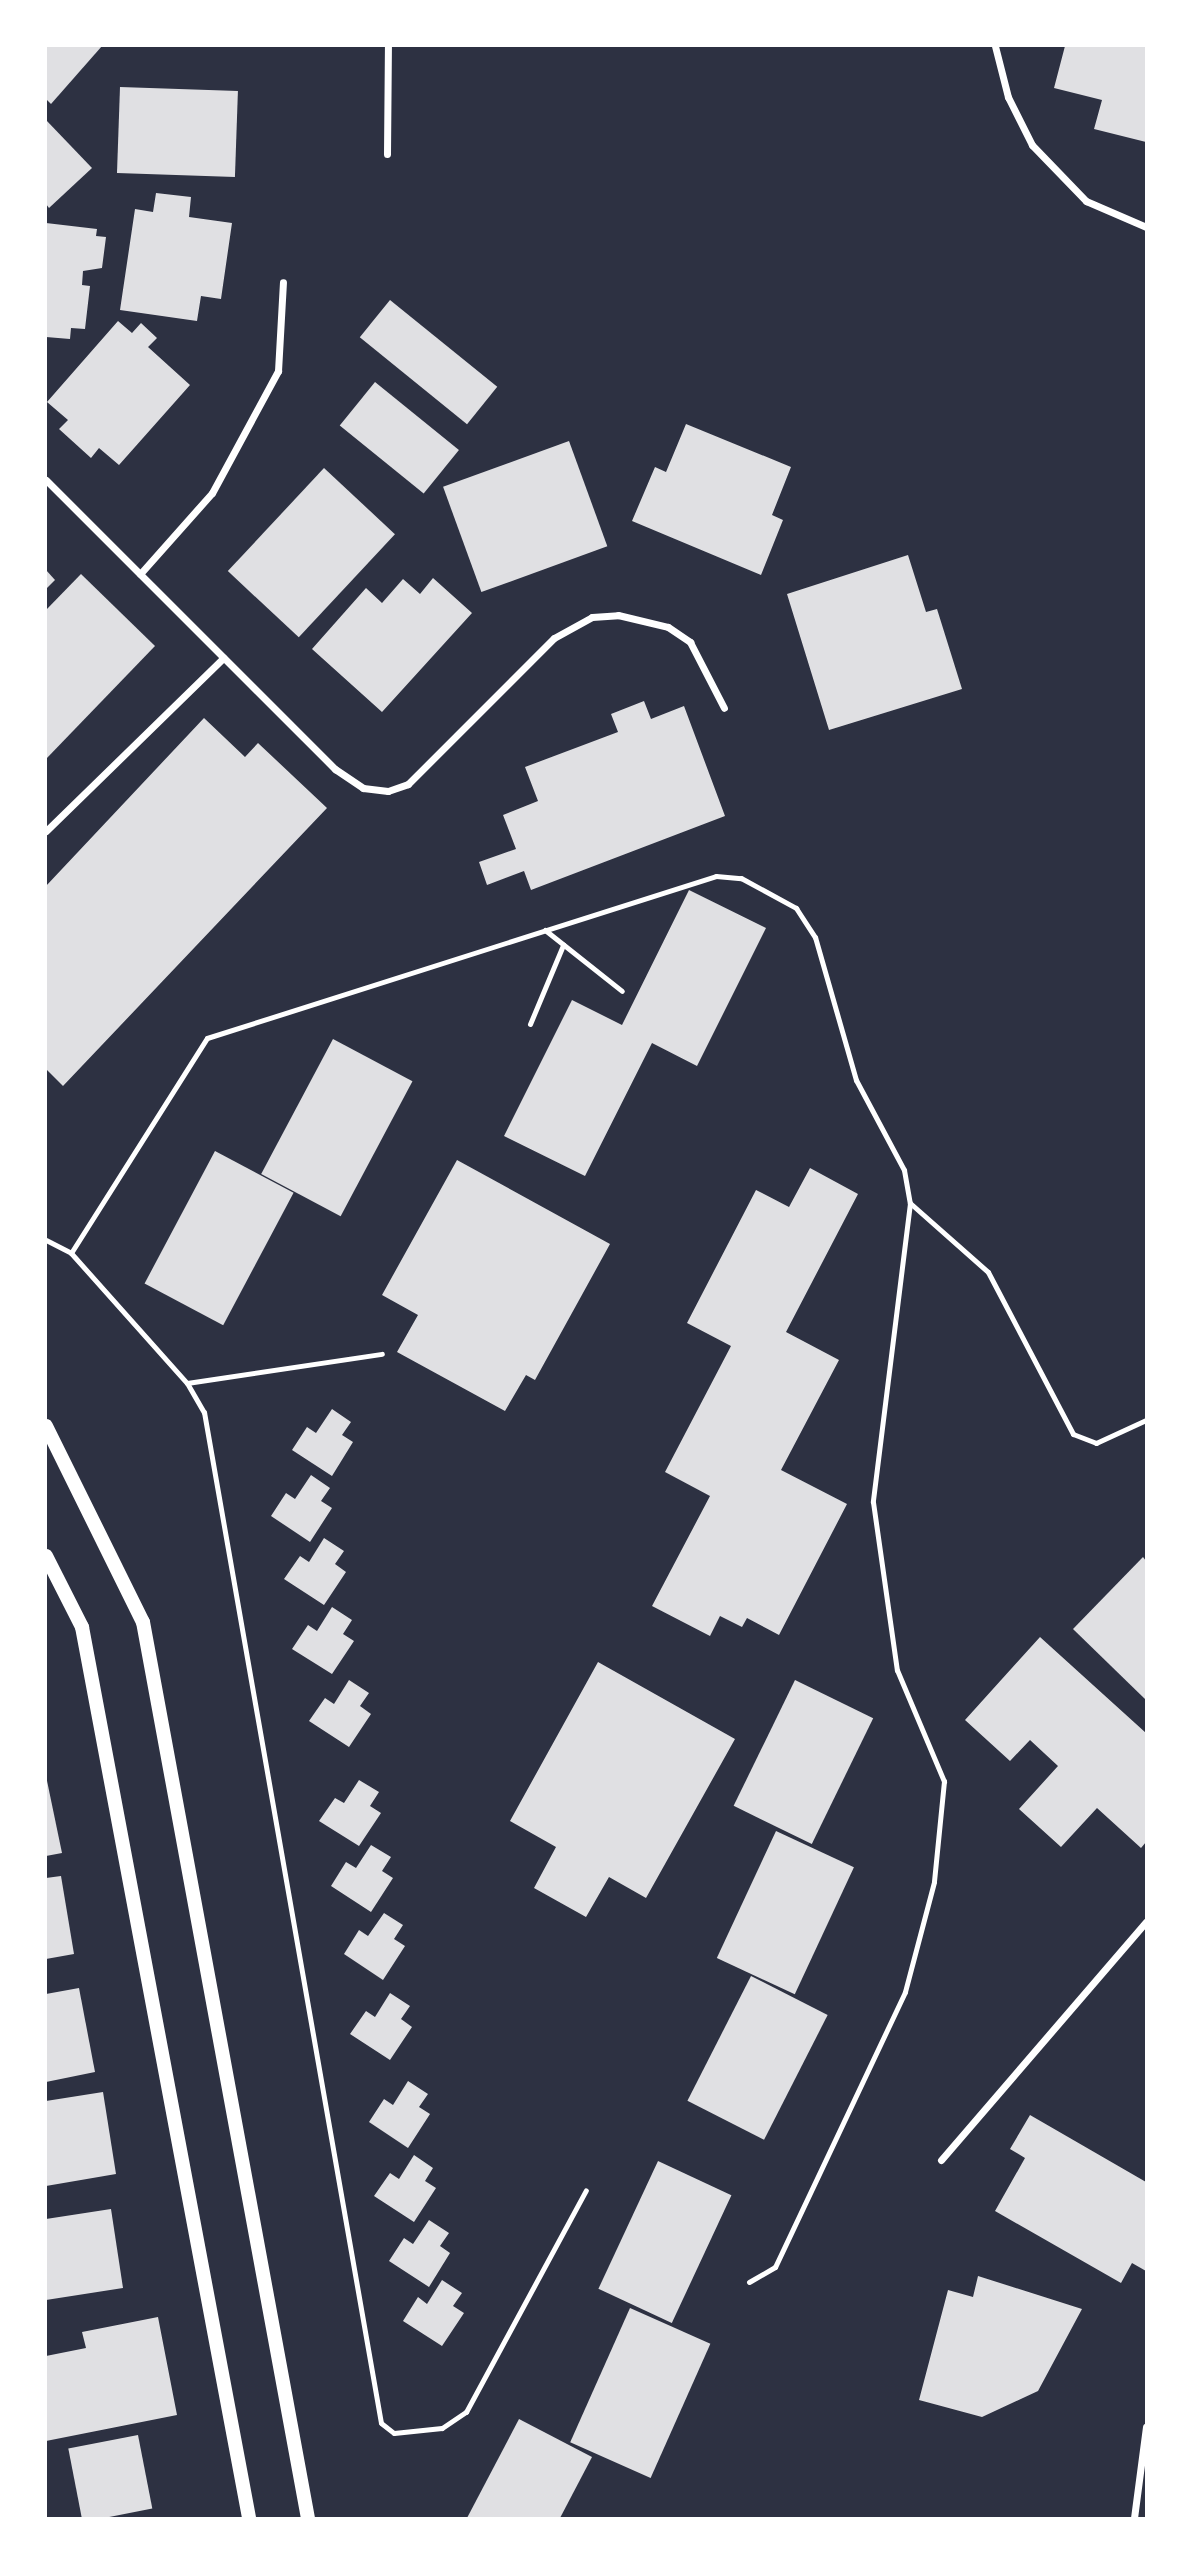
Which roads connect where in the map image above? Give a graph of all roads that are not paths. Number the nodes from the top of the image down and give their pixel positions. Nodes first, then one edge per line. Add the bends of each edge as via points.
1 (388, 46) edge
2 (995, 46) edge
3 (387, 154) dead end
4 (1146, 227) edge
5 (284, 282) dead end
6 (46, 480) edge
7 (140, 575) junction
8 (223, 658) junction
9 (724, 708) dead end
10 (46, 831) edge
11 (545, 930) junction
12 (563, 945) junction
13 (622, 991) dead end
14 (530, 1024) dead end
15 (910, 1203) junction
16 (46, 1240) edge
17 (71, 1254) junction
18 (382, 1354) dead end
19 (187, 1383) junction
20 (1146, 1420) edge
21 (46, 1426) edge
22 (46, 1556) edge
23 (1146, 1922) edge
24 (941, 2160) dead end
25 (586, 2190) dead end
26 (749, 2282) dead end
27 (1146, 2427) edge
28 (249, 2518) edge
29 (308, 2518) edge
30 (1134, 2518) edge

1 - 3 street
2 - 4 street via 1008,97 1032,145 1086,201
5 - 7 street via 278,371 212,493
6 - 7 street
7 - 8 street
8 - 9 street via 335,769 363,788 388,791 408,784 554,638 592,617 618,615 668,626 690,642
8 - 10 street
11 - 12 lane
11 - 15 lane via 716,876 741,877 796,908 814,937 856,1080 904,1170
11 - 17 lane via 206,1038
12 - 13 lane
12 - 14 lane
15 - 20 lane via 988,1272 1073,1434 1096,1443
15 - 26 lane via 873,1502 897,1670 944,1780 934,1882 905,1992 775,2267
16 - 17 lane
17 - 19 lane
18 - 19 lane
19 - 25 lane via 204,1412 381,2423 394,2433 442,2428 466,2412
21 - 29 main road via 143,1622
22 - 28 main road via 82,1627
23 - 24 street
27 - 30 street

